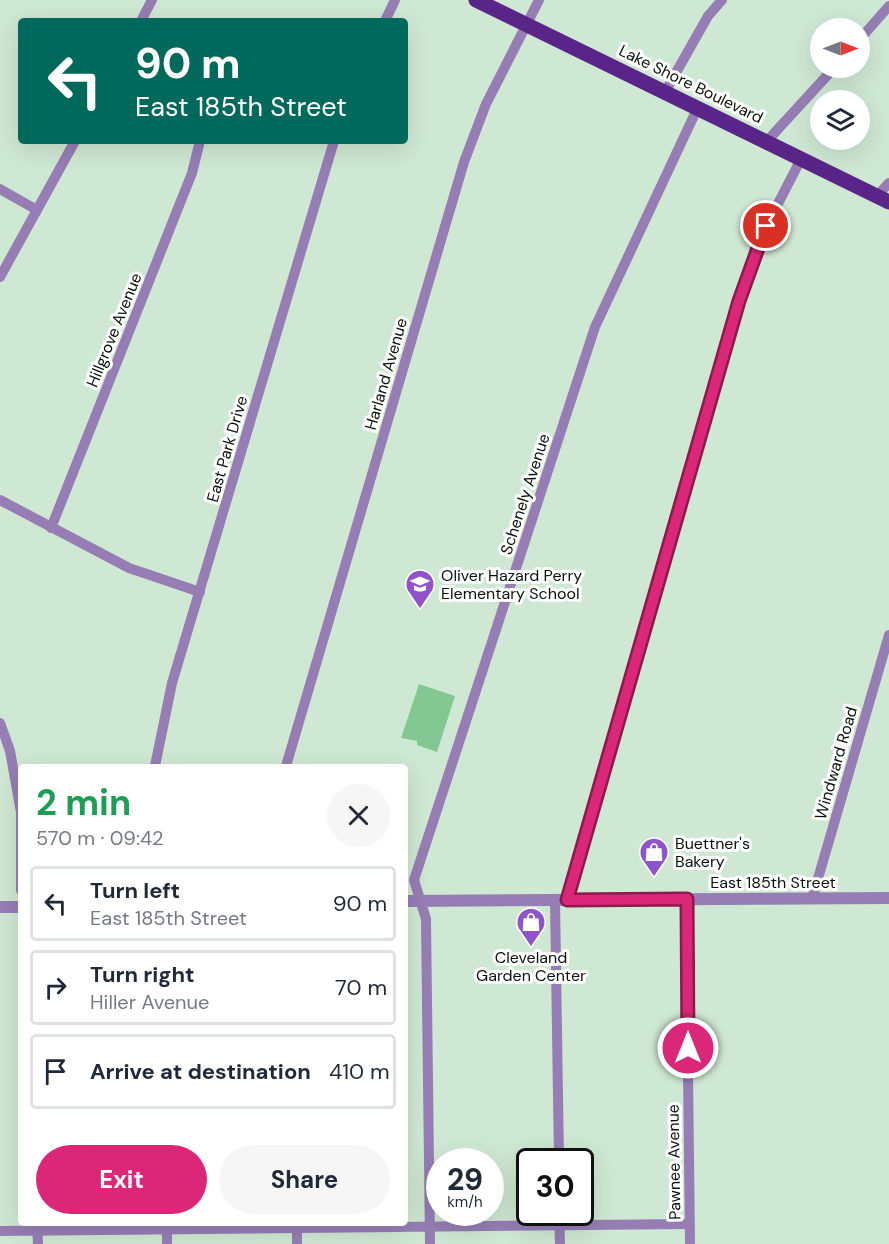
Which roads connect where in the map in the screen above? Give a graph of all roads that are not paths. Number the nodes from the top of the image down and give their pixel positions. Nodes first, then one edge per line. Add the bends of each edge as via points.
1 (152, 0) edge
2 (395, 0) edge
3 (476, 0) edge
4 (538, 0) edge
5 (722, 0) edge
6 (889, 6) edge
7 (145, 18) edge
8 (386, 18) edge
9 (526, 24) junction
10 (870, 28) edge
11 (825, 78) edge
12 (665, 92) junction
13 (698, 108) junction
14 (767, 141) junction
15 (73, 144) edge
16 (199, 144) edge
17 (333, 144) edge
18 (801, 159) junction
19 (889, 183) edge
20 (0, 189) edge
21 (883, 199) edge
22 (37, 210) junction
23 (0, 277) edge
24 (0, 500) edge
25 (51, 528) junction
26 (200, 592) junction
27 (889, 635) edge
28 (0, 723) edge
29 (155, 764) edge
30 (287, 764) edge
31 (18, 795) edge
32 (889, 898) edge
33 (687, 899) junction
34 (812, 899) junction
35 (561, 900) junction
36 (408, 901) edge
37 (421, 901) junction
38 (0, 907) edge
39 (18, 907) edge
40 (559, 1148) edge
41 (689, 1224) junction
42 (594, 1225) edge
43 (37, 1226) edge
44 (167, 1226) edge
45 (297, 1226) edge
46 (364, 1226) edge
47 (516, 1226) edge
48 (560, 1226) edge
49 (430, 1227) junction
50 (0, 1231) edge
51 (38, 1244) edge
52 (167, 1244) edge
53 (297, 1244) edge
54 (430, 1244) edge
55 (560, 1244) edge
56 (690, 1244) edge

1 - 7 street
2 - 8 street
3 - 9 main road, Lake Shore Boulevard
4 - 9 street, Harland Avenue
5 - 12 street via 708,16
6 - 10 street
9 - 12 main road, Lake Shore Boulevard
9 - 30 street, Harland Avenue via 486,104 464,162
11 - 14 street
12 - 13 main road, Lake Shore Boulevard
13 - 14 main road, Lake Shore Boulevard
13 - 37 street, Schenely Avenue via 595,327 414,880
14 - 18 main road, Lake Shore Boulevard
15 - 22 street
16 - 25 street, Hillgrove Avenue via 192,173
17 - 26 street, East Park Drive
18 - 21 main road, Lake Shore Boulevard
18 - 35 street via 766,226 739,301
19 - 21 street
20 - 22 street
22 - 23 street
24 - 25 street
25 - 26 street via 129,568
26 - 29 street, East Park Drive via 172,683
27 - 34 street, Windward Road
28 - 31 street
32 - 34 street, East 185th Street
33 - 34 street, East 185th Street
33 - 35 street, East 185th Street
33 - 41 street, Pawnee Avenue
35 - 37 street, East 185th Street
35 - 40 street
36 - 37 street, East 185th Street
37 - 49 street, Schenely Avenue via 426,919
38 - 39 street
41 - 42 street
41 - 56 street, Pawnee Avenue
43 - 44 street
43 - 50 street
43 - 51 street
44 - 52 street
45 - 53 street
46 - 49 street
47 - 49 street
48 - 55 street
49 - 54 street, Schenely Avenue

